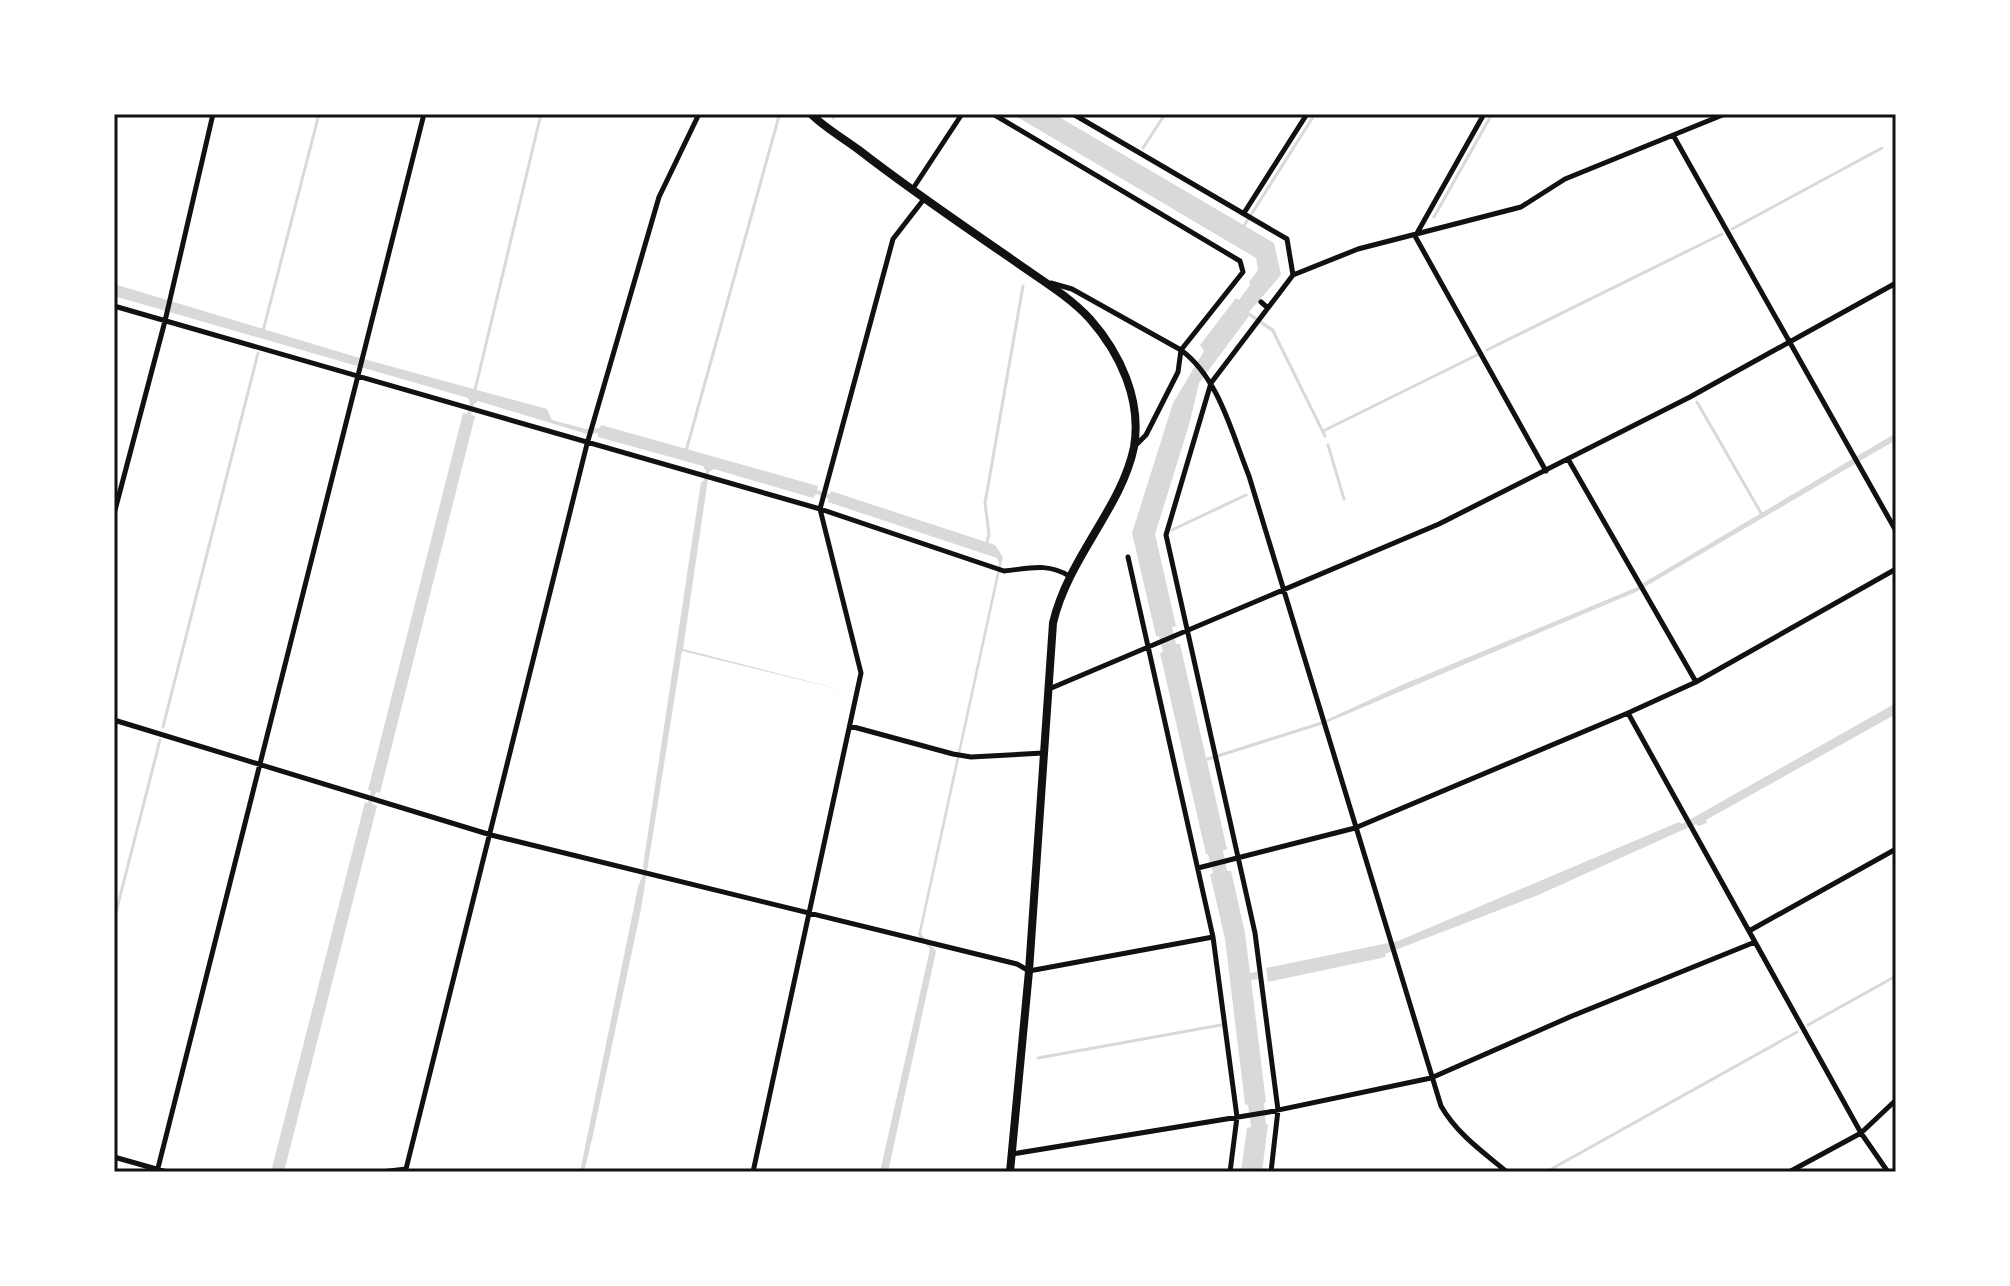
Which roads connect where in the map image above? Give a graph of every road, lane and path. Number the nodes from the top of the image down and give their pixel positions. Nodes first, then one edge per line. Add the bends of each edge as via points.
1 (213, 114) edge
2 (424, 114) edge
3 (699, 114) edge
4 (811, 114) edge
5 (962, 114) edge
6 (993, 114) edge
7 (1073, 114) edge
8 (1307, 114) edge
9 (1484, 114) edge
10 (1725, 114) edge
11 (1673, 135) junction
12 (912, 190) junction
13 (924, 199) junction
14 (1248, 215) junction
15 (1415, 236) junction
16 (1293, 275) junction
17 (1042, 281) junction
18 (1235, 283) junction
19 (1896, 283) edge
20 (1243, 289) dead end
21 (1261, 302) dead end
22 (114, 306) edge
23 (1268, 308) junction
24 (165, 321) junction
25 (1790, 342) junction
26 (1181, 350) junction
27 (358, 375) junction
28 (1211, 383) junction
29 (587, 444) junction
30 (1133, 447) junction
31 (1568, 459) junction
32 (1546, 471) junction
33 (820, 509) junction
34 (114, 514) edge
35 (1896, 531) edge
36 (1128, 557) dead end
37 (1896, 569) edge
38 (1069, 576) junction
39 (1283, 590) junction
40 (1188, 631) junction
41 (1148, 647) junction
42 (1696, 682) junction
43 (1048, 690) junction
44 (1628, 713) junction
45 (114, 720) edge
46 (850, 726) junction
47 (1043, 753) junction
48 (259, 763) junction
49 (1355, 828) junction
50 (491, 835) junction
51 (1896, 849) edge
52 (1239, 858) junction
53 (1198, 868) junction
54 (810, 913) junction
55 (1749, 931) junction
56 (1213, 937) junction
57 (1755, 942) junction
58 (1029, 971) junction
59 (1431, 1078) junction
60 (1896, 1100) edge
61 (1278, 1110) junction
62 (1237, 1117) junction
63 (1861, 1133) junction
64 (1012, 1154) junction
65 (114, 1157) edge
66 (157, 1171) edge
67 (167, 1172) edge
68 (381, 1172) edge
69 (753, 1172) edge
70 (1010, 1172) edge
71 (1230, 1172) edge
72 (1271, 1172) edge
73 (1507, 1172) edge
74 (1789, 1172) edge
75 (1888, 1172) edge

1 - 24 street
2 - 27 street
3 - 29 street via 659,197
4 - 12 highway
5 - 12 street
6 - 18 street via 1240,261 1243,272
7 - 14 street
8 - 14 street
9 - 15 street
10 - 11 street
11 - 15 street via 1565,179 1521,207
11 - 25 street
12 - 13 highway
13 - 17 highway
13 - 33 street via 893,239
14 - 16 street via 1287,239
15 - 16 street via 1358,249
15 - 32 street
16 - 23 street
17 - 26 street via 1072,289
17 - 30 highway via 1087,317 1122,365 1132,393
18 - 20 street
18 - 26 street
19 - 25 street
21 - 23 street
22 - 24 street
23 - 28 street
24 - 27 street
24 - 34 street
25 - 31 street
25 - 35 street
26 - 28 street
26 - 30 street via 1178,372 1146,435
27 - 29 street
27 - 48 street
28 - 39 street via 1249,476
28 - 40 street via 1166,535
29 - 33 street
29 - 50 street
30 - 38 highway via 1116,492
31 - 32 street
31 - 42 street
32 - 39 street via 1439,524
33 - 38 street via 1004,571 1034,566
33 - 46 street via 861,673
36 - 41 street
37 - 42 street
38 - 43 highway via 1053,623
39 - 40 street
39 - 49 street
40 - 41 street
40 - 52 street
41 - 43 street
41 - 53 street
42 - 44 street
43 - 47 highway
44 - 49 street
44 - 55 street
45 - 48 street
46 - 47 street via 963,756
46 - 54 street
47 - 58 highway
48 - 50 street
48 - 66 street
49 - 52 street
49 - 59 street
50 - 54 street
50 - 68 street via 406,1169
51 - 55 street
52 - 53 street
52 - 61 street via 1255,933
53 - 56 street
54 - 58 street
54 - 69 street
55 - 57 street
56 - 58 street
56 - 62 street
57 - 59 street
57 - 63 street
58 - 64 highway
59 - 61 street
59 - 73 street via 1449,1120
60 - 63 street
61 - 62 street
61 - 72 street
62 - 64 street
62 - 71 street
63 - 74 street
63 - 75 street
64 - 70 highway
65 - 66 street
66 - 67 street

